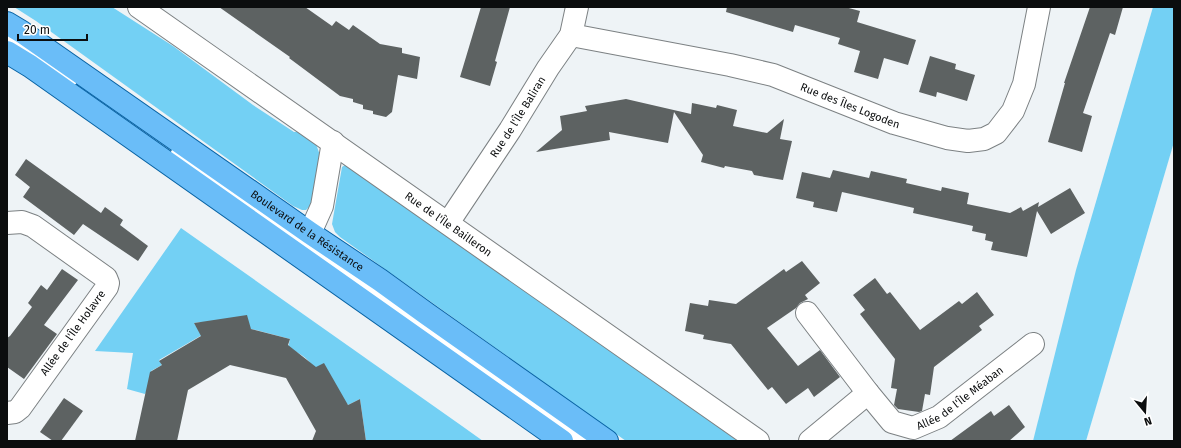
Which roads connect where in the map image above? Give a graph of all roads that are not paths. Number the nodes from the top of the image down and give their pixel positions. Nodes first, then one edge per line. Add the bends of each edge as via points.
1 (139, 7) edge
2 (577, 7) edge
3 (1038, 7) edge
4 (164, 14) edge
5 (7, 22) edge
6 (7, 26) edge
7 (571, 35) junction
8 (11, 48) edge
9 (333, 142) junction
10 (448, 223) junction
11 (8, 228) edge
12 (310, 233) junction
13 (807, 313) dead end
14 (1033, 344) dead end
15 (868, 393) junction
16 (7, 413) edge
17 (562, 441) edge
18 (583, 441) edge
19 (607, 441) edge
20 (758, 441) edge
21 (810, 441) edge

1 - 4 street, Rue de l'Île Bailleron
2 - 7 street, Rue de l'Île Baliran
3 - 7 street, Rue des Îles Logoden via 1024,84 1013,111 996,133 984,139 968,141 947,138 894,123 773,75
4 - 9 street, Rue de l'Île Bailleron
5 - 12 main road, Boulevard de la Résistance
6 - 8 street
7 - 10 street, Rue de l'Île Baliran
8 - 17 main road via 37,70
8 - 18 street via 57,68
9 - 10 street, Rue de l'Île Bailleron
9 - 12 street via 322,206
10 - 20 street, Rue de l'Île Bailleron
11 - 16 street, Allée de l'Île Holavre via 22,222 33,226 106,278 108,283 20,408
12 - 19 main road, Boulevard de la Résistance
13 - 15 street, Allée de l'Île Méaban
14 - 15 street, Allée de l'Île Méaban via 939,417 913,428 892,422
15 - 21 street

